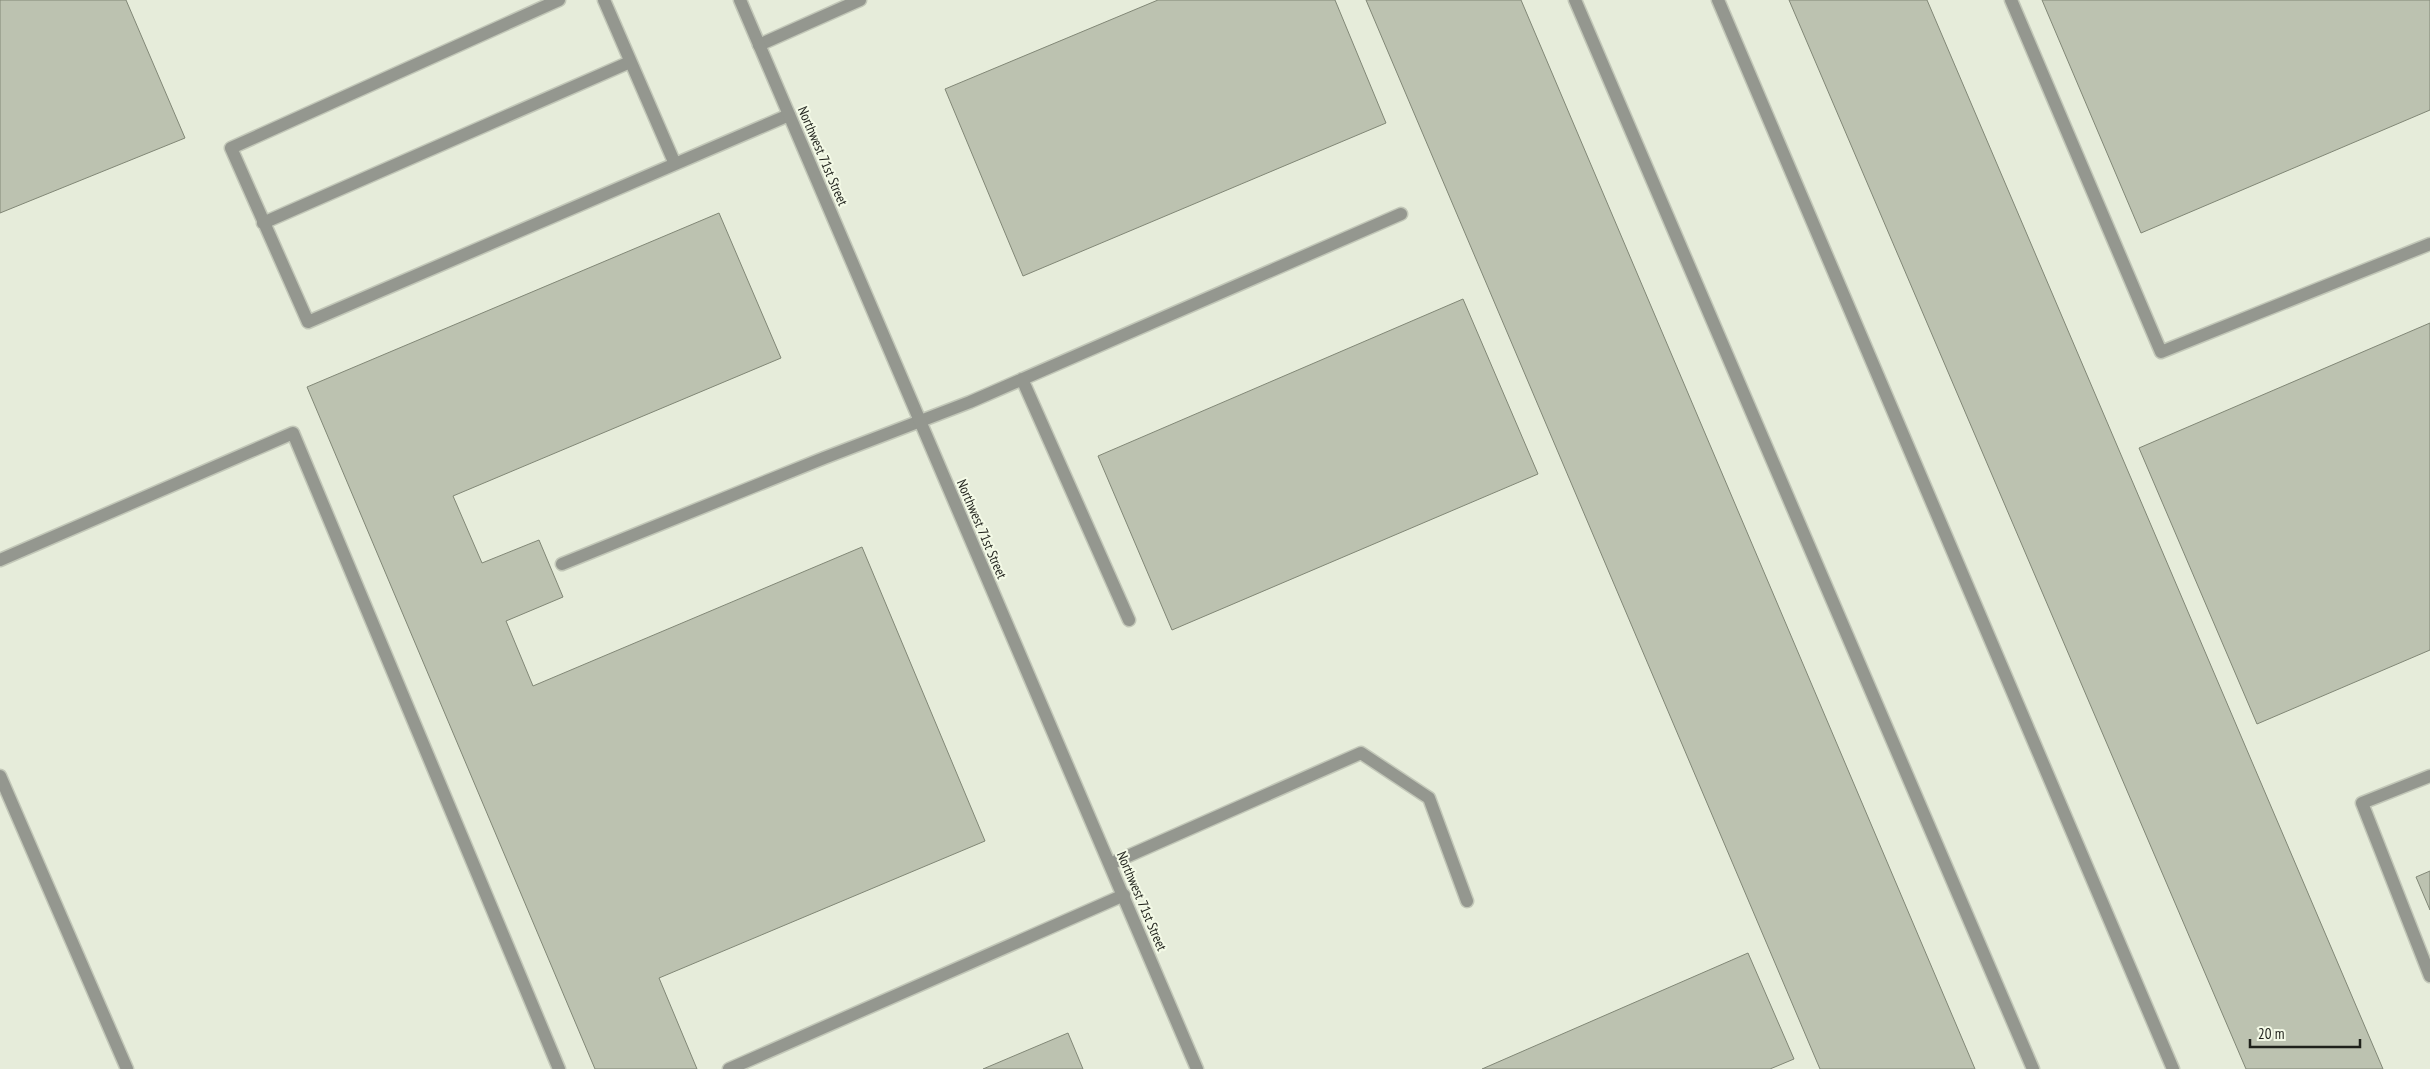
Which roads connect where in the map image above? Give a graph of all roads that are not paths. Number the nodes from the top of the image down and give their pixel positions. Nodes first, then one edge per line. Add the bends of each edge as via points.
1 (558, 0) edge
2 (604, 0) edge
3 (740, 0) edge
4 (860, 0) edge
5 (1575, 0) edge
6 (1718, 0) edge
7 (2011, 0) edge
8 (759, 45) junction
9 (630, 62) junction
10 (789, 115) junction
11 (676, 164) junction
12 (1401, 214) dead end
13 (262, 223) junction
14 (2430, 244) edge
15 (1022, 379) junction
16 (920, 422) junction
17 (0, 560) edge
18 (562, 564) dead end
19 (1129, 620) dead end
20 (0, 776) edge
21 (2430, 776) edge
22 (1110, 864) junction
23 (1124, 895) junction
24 (1467, 901) dead end
25 (2430, 976) edge
26 (127, 1069) edge
27 (559, 1069) edge
28 (729, 1069) edge
29 (1198, 1069) edge
30 (2033, 1069) edge
31 (2173, 1069) edge

1 - 13 street via 231,148
2 - 9 street
3 - 8 street, Northwest 71st Street
4 - 8 street
5 - 30 street
6 - 31 street
7 - 14 street via 2161,352
8 - 10 street, Northwest 71st Street
9 - 11 street
9 - 13 street
10 - 11 street
10 - 16 street, Northwest 71st Street
11 - 13 street via 308,322
12 - 15 street
15 - 16 street
15 - 19 street
16 - 18 street
16 - 22 street, Northwest 71st Street
17 - 27 street via 293,434
20 - 26 street
21 - 25 street via 2362,803
22 - 23 street, Northwest 71st Street
22 - 24 street via 1361,753 1429,798
23 - 28 street
23 - 29 street, Northwest 71st Street

